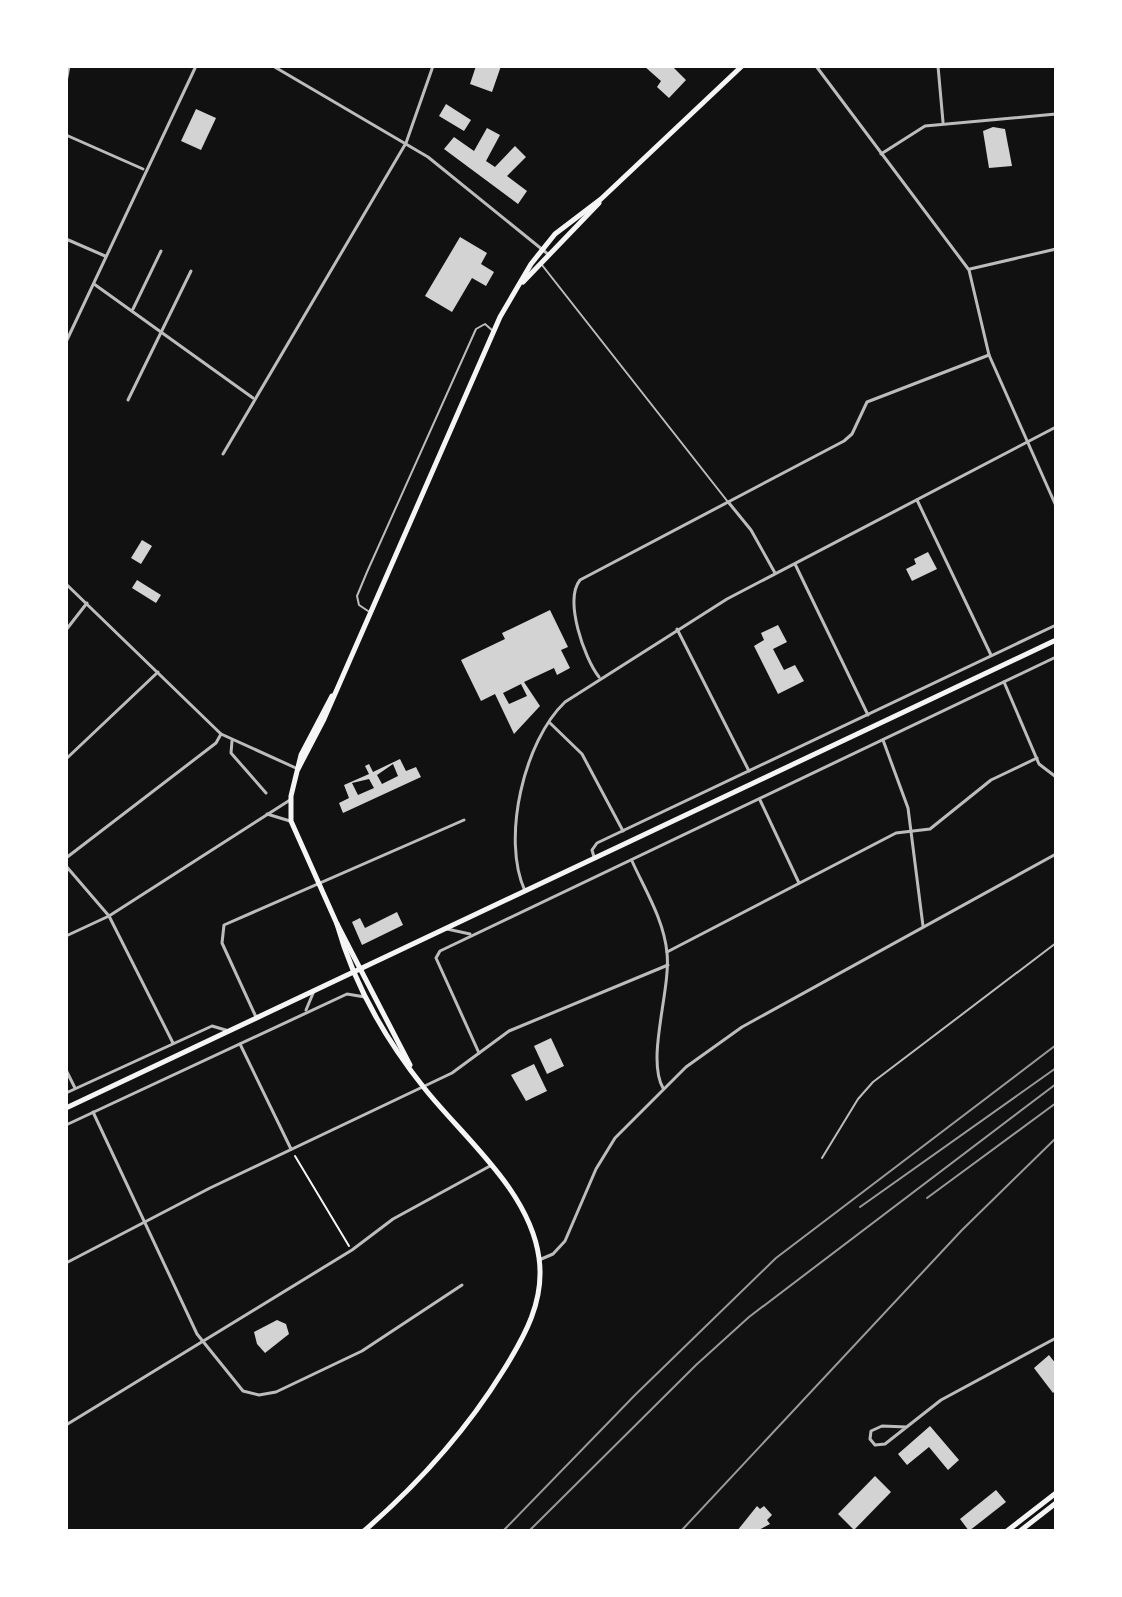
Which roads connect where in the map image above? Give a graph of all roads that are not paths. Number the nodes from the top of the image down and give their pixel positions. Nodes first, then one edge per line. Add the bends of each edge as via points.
1 (69, 66) edge
2 (196, 66) edge
3 (273, 66) edge
4 (433, 66) edge
5 (742, 66) edge
6 (816, 66) edge
7 (938, 66) edge
8 (66, 82) edge
9 (1056, 114) edge
10 (943, 123) junction
11 (66, 135) edge
12 (406, 143) junction
13 (881, 154) junction
14 (144, 170) junction
15 (601, 199) junction
16 (66, 239) edge
17 (542, 249) junction
18 (1056, 249) edge
19 (161, 251) dead end
20 (549, 255) junction
21 (105, 256) junction
22 (541, 264) junction
23 (969, 270) junction
24 (191, 271) dead end
25 (94, 284) junction
26 (519, 286) junction
27 (133, 309) junction
28 (163, 331) junction
29 (494, 332) junction
30 (66, 342) edge
31 (989, 355) junction
32 (254, 398) junction
33 (128, 400) dead end
34 (1056, 427) edge
35 (1025, 442) junction
36 (223, 454) dead end
37 (917, 500) junction
38 (729, 503) junction
39 (1056, 506) edge
40 (794, 563) junction
41 (775, 573) junction
42 (66, 584) edge
43 (87, 603) junction
44 (371, 613) junction
45 (1056, 625) edge
46 (677, 629) junction
47 (66, 630) edge
48 (1056, 640) edge
49 (991, 655) junction
50 (1056, 657) edge
51 (158, 672) junction
52 (599, 677) junction
53 (1004, 682) junction
54 (868, 715) junction
55 (549, 722) junction
56 (221, 734) junction
57 (882, 739) junction
58 (232, 741) junction
59 (1037, 758) junction
60 (66, 759) edge
61 (298, 769) junction
62 (749, 771) junction
63 (1056, 777) edge
64 (266, 793) dead end
65 (760, 799) junction
66 (290, 800) junction
67 (1056, 802) edge
68 (267, 814) junction
69 (1056, 817) edge
70 (464, 820) dead end
71 (291, 821) junction
72 (911, 830) junction
73 (623, 831) junction
74 (1056, 854) edge
75 (66, 858) edge
76 (595, 859) junction
77 (632, 860) junction
78 (66, 866) edge
79 (799, 883) junction
80 (319, 884) junction
81 (525, 891) junction
82 (109, 916) junction
83 (337, 924) junction
84 (923, 926) junction
85 (446, 928) junction
86 (470, 934) junction
87 (66, 936) edge
88 (1056, 943) edge
89 (667, 952) junction
90 (668, 965) junction
91 (361, 968) junction
92 (352, 972) junction
93 (314, 989) junction
94 (365, 997) junction
95 (304, 1013) junction
96 (256, 1017) junction
97 (229, 1031) junction
98 (173, 1043) junction
99 (240, 1044) junction
100 (479, 1053) junction
101 (66, 1070) edge
102 (416, 1077) junction
103 (423, 1087) junction
104 (663, 1088) junction
105 (75, 1089) junction
106 (66, 1093) edge
107 (66, 1108) edge
108 (93, 1112) junction
109 (66, 1125) edge
110 (291, 1149) junction
111 (822, 1158) dead end
112 (490, 1166) junction
113 (144, 1223) junction
114 (539, 1260) junction
115 (66, 1263) edge
116 (462, 1285) dead end
117 (1056, 1338) edge
118 (202, 1341) junction
119 (66, 1425) edge
120 (907, 1427) junction
121 (1056, 1493) edge
122 (1056, 1503) edge
123 (364, 1531) edge
124 (1007, 1531) edge
125 (1020, 1531) edge

1 - 8 street
2 - 14 street
3 - 12 street
4 - 12 street
5 - 15 main road
6 - 13 street
7 - 10 street
9 - 10 street
10 - 13 street via 921,127
11 - 14 street
12 - 17 street
12 - 32 street
13 - 23 street
14 - 21 street
15 - 17 main road
15 - 20 main road
16 - 21 street
17 - 20 street
17 - 26 main road
18 - 23 street
19 - 27 street
20 - 22 main road
21 - 25 street
22 - 26 main road
22 - 38 lane
23 - 31 street
24 - 28 street
25 - 27 street
25 - 30 street
26 - 29 main road
27 - 28 street
28 - 32 street
28 - 33 street
29 - 44 main road
29 - 44 lane via 485,324 476,329 363,580 359,605
31 - 35 street
31 - 38 street via 867,402 847,439
32 - 36 street
34 - 35 street
35 - 37 street
35 - 39 street
37 - 40 street
37 - 49 street
38 - 41 street
38 - 52 street via 577,584 574,598 582,644
40 - 41 street
40 - 54 street
41 - 46 street
42 - 43 street
43 - 47 street
43 - 51 street
44 - 61 main road
45 - 49 street
46 - 52 street
46 - 62 street
48 - 76 main road
49 - 54 street
50 - 53 street
51 - 56 street
51 - 60 street
52 - 55 street via 565,702
53 - 57 street
53 - 59 street
54 - 62 street
55 - 73 street via 582,754
55 - 81 street via 518,801 516,855
56 - 58 street
56 - 75 street
57 - 65 street
57 - 72 street via 904,794
58 - 61 street
58 - 64 street via 231,753
59 - 63 street via 1041,768
59 - 72 street via 991,780 930,829
61 - 66 main road
62 - 73 street
65 - 77 street
65 - 79 street
66 - 68 street
66 - 71 main road
67 - 69 street
68 - 71 street
68 - 82 street
70 - 80 street
71 - 80 main road
72 - 79 street
72 - 84 street
73 - 76 street via 597,843 592,850
74 - 84 street
76 - 81 main road
77 - 86 street
77 - 89 street via 662,926
78 - 82 street
79 - 89 street
80 - 83 main road
80 - 96 street via 229,921 221,931
81 - 85 main road
82 - 87 street
82 - 98 street
83 - 91 main road
83 - 92 main road
84 - 104 street via 725,1037
85 - 86 street
85 - 91 main road
86 - 100 street via 437,955
88 - 111 lane via 873,1082
89 - 90 street
90 - 100 street via 509,1031
90 - 104 street via 657,1069
91 - 92 main road
91 - 102 main road
92 - 93 main road
92 - 94 main road
93 - 95 street
93 - 96 main road
94 - 95 street via 347,994
94 - 102 main road
95 - 99 street
96 - 97 main road
97 - 98 street via 216,1025
97 - 107 main road
98 - 105 street
99 - 108 street
99 - 110 street
100 - 103 street via 459,1070
101 - 105 street
102 - 103 main road
103 - 110 street
103 - 112 main road
104 - 114 street via 609,1145 565,1241
105 - 106 street
108 - 109 street
108 - 113 street
110 - 113 street
112 - 114 main road via 524,1216
112 - 118 street via 393,1219 352,1250
113 - 115 street
113 - 118 street
114 - 123 main road via 536,1307 491,1390 428,1467
116 - 118 street via 375,1344 267,1395 243,1391
117 - 120 street via 952,1393
118 - 119 street
120 - 120 street via 883,1445 870,1439 878,1426
121 - 124 main road
122 - 125 main road

